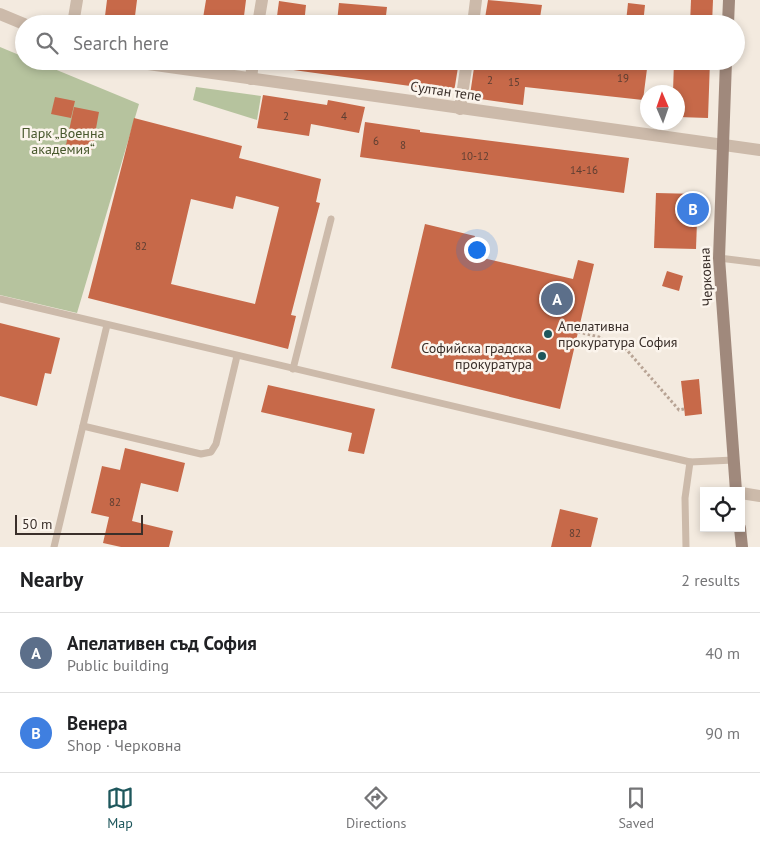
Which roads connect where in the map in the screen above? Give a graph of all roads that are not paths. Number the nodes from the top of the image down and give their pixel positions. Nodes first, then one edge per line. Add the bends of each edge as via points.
1 (76, 0) edge
2 (262, 0) edge
3 (476, 0) edge
4 (729, 0) edge
5 (0, 14) edge
6 (74, 15) edge
7 (260, 15) edge
8 (474, 15) edge
9 (728, 15) edge
10 (15, 20) edge
11 (185, 70) edge
12 (252, 70) edge
13 (466, 70) edge
14 (726, 70) edge
15 (250, 80) junction
16 (460, 109) junction
17 (723, 144) junction
18 (760, 150) edge
19 (331, 220) dead end
20 (719, 258) junction
21 (760, 263) edge
22 (0, 299) edge
23 (107, 325) junction
24 (238, 356) junction
25 (293, 369) junction
26 (83, 426) junction
27 (734, 460) junction
28 (690, 462) junction
29 (736, 487) edge
30 (745, 493) edge
31 (760, 496) edge
32 (740, 532) edge
33 (54, 547) edge
34 (686, 547) edge
35 (742, 547) edge

1 - 6 street
2 - 7 street
3 - 8 street
4 - 9 street
5 - 10 street
11 - 15 street, Султан тепе
12 - 15 street
13 - 16 street
14 - 17 street, Черковна
15 - 16 street, Султан тепе
16 - 17 street, Султан тепе
17 - 18 street, Султан тепе
17 - 20 street, Черковна
19 - 25 lane
20 - 21 lane
20 - 27 street, Черковна
22 - 23 lane
23 - 24 lane
23 - 26 lane
24 - 25 lane
24 - 26 lane via 216,444 211,452 201,454
25 - 28 lane
26 - 33 lane
27 - 28 lane
27 - 29 street, Черковна
28 - 34 lane via 685,498
30 - 31 street
32 - 35 street

